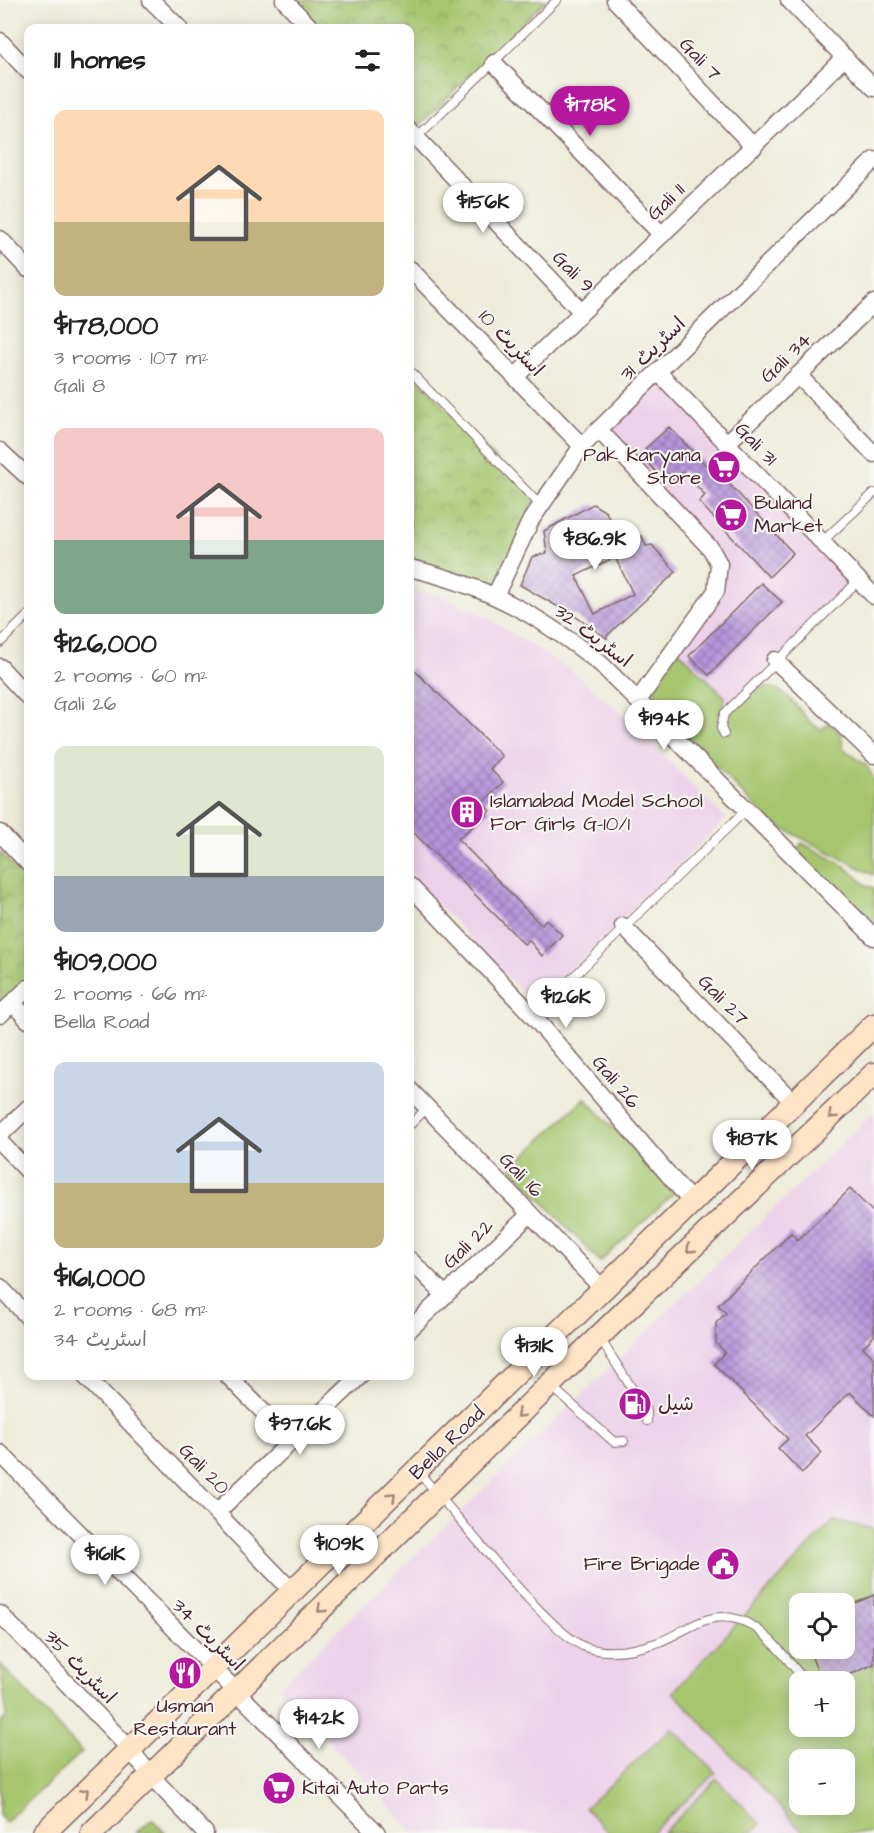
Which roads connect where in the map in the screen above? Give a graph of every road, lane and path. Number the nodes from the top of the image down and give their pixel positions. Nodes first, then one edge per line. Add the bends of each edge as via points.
1 (151, 0) edge
2 (284, 0) edge
3 (557, 0) edge
4 (615, 0) edge
5 (789, 0) edge
6 (174, 24) edge
7 (307, 24) edge
8 (0, 40) edge
9 (845, 57) junction
10 (494, 63) junction
11 (24, 67) edge
12 (874, 88) edge
13 (414, 134) edge
14 (414, 136) edge
15 (754, 147) junction
16 (874, 160) edge
17 (662, 235) junction
18 (0, 239) edge
19 (24, 266) edge
20 (414, 273) edge
21 (874, 303) edge
22 (582, 312) junction
23 (659, 373) junction
24 (414, 375) edge
25 (798, 375) junction
26 (515, 377) junction
27 (599, 430) junction
28 (727, 443) junction
29 (582, 446) junction
30 (0, 451) edge
31 (874, 454) edge
32 (24, 473) edge
33 (874, 493) edge
34 (540, 505) junction
35 (822, 542) junction
36 (414, 569) edge
37 (859, 580) junction
38 (496, 594) junction
39 (874, 596) edge
40 (24, 619) edge
41 (0, 643) edge
42 (775, 660) junction
43 (0, 667) edge
44 (24, 693) edge
45 (639, 699) junction
46 (724, 734) dead end
47 (874, 755) edge
48 (747, 809) junction
49 (0, 833) edge
50 (24, 859) edge
51 (414, 890) edge
52 (623, 926) junction
53 (874, 937) edge
54 (24, 992) edge
55 (12, 1004) junction
56 (0, 1015) edge
57 (24, 1016) edge
58 (532, 1016) junction
59 (874, 1025) edge
60 (873, 1079) edge
61 (414, 1094) edge
62 (793, 1102) junction
63 (427, 1108) junction
64 (24, 1112) edge
65 (414, 1121) edge
66 (0, 1135) edge
67 (0, 1142) edge
68 (24, 1167) edge
69 (714, 1179) junction
70 (691, 1201) junction
71 (738, 1204) junction
72 (530, 1214) junction
73 (414, 1264) edge
74 (0, 1287) edge
75 (603, 1289) junction
76 (445, 1295) junction
77 (24, 1313) edge
78 (414, 1325) edge
79 (599, 1337) junction
80 (538, 1353) junction
81 (89, 1380) edge
82 (232, 1380) edge
83 (356, 1380) edge
84 (555, 1381) junction
85 (647, 1421) dead end
86 (292, 1440) junction
87 (624, 1441) dead end
88 (0, 1453) edge
89 (418, 1472) junction
90 (439, 1493) junction
91 (217, 1512) junction
92 (293, 1592) junction
93 (0, 1614) edge
94 (212, 1670) junction
95 (796, 1671) edge
96 (236, 1691) junction
97 (129, 1748) junction
98 (150, 1775) junction
99 (44, 1833) edge
100 (92, 1833) edge
101 (206, 1833) edge
102 (377, 1833) edge

1 - 6 street
2 - 7 street
3 - 10 lane
4 - 15 street, Gali 7
5 - 9 street
8 - 11 street
9 - 12 street
9 - 15 street, Gali 11
10 - 13 lane
10 - 17 street
14 - 22 street, Gali 9
15 - 17 street, Gali 11
16 - 23 street, اسٹریٹ 31
17 - 22 street, Gali 11
18 - 19 street
20 - 26 street, اسٹریٹ 10
21 - 25 street, Gali 34
22 - 26 street, Gali 11
23 - 27 street, اسٹریٹ 31
23 - 28 street, Gali 31
24 - 34 lane
25 - 28 street, Gali 34
25 - 31 street
26 - 29 street, اسٹریٹ 10
27 - 29 street, اسٹریٹ 31
27 - 45 street via 711,549 719,564 716,591 708,605
28 - 35 street, Gali 31
29 - 34 street, اسٹریٹ 31
30 - 32 street
33 - 35 lane
34 - 38 street, اسٹریٹ 31
35 - 37 street, Gali 31
36 - 38 street, اسٹریٹ 32
37 - 39 street, Gali 31
37 - 42 lane
38 - 45 street, اسٹریٹ 32 via 582,650
40 - 41 lane
42 - 46 lane via 724,714
42 - 47 street
43 - 44 street
45 - 48 street, اسٹریٹ 32
48 - 52 lane
48 - 53 street, اسٹریٹ 32
49 - 50 street
51 - 58 street, Gali 26
52 - 58 lane
52 - 62 street, Gali 27
54 - 55 street
55 - 56 street
55 - 57 street
58 - 70 street, Gali 26
59 - 62 street, Bella Road
60 -> 71 street, Bella Road
61 - 63 street, Gali 16
62 - 69 street, Bella Road
63 - 65 lane
63 - 72 street, Gali 16
64 - 66 street
67 - 68 street
69 - 70 street, Bella Road
69 - 71 street
70 - 75 street, Bella Road
71 -> 79 street, Bella Road
72 - 75 street, Gali 16
72 - 76 street, Gali 22
73 - 76 street
74 - 77 street
75 - 80 street, Bella Road
76 - 78 street, Gali 22
79 - 84 street, Bella Road
79 - 85 lane via 647,1412
80 - 84 street
80 - 89 street, Bella Road
81 - 91 street, Gali 20
82 - 86 street
83 - 86 street
84 - 87 lane via 614,1442
84 -> 90 street, Bella Road
86 - 91 street
88 - 94 street, اسٹریٹ 34
89 - 90 lane
92 -> 89 street, Bella Road
90 - 95 lane via 557,1628 586,1648 620,1652 660,1642 692,1623 716,1618 740,1620 761,1633
90 -> 96 street, Bella Road
91 - 92 street, Gali 20
92 - 94 street, Bella Road
93 - 97 street, اسٹریٹ 35
94 - 96 street, اسٹریٹ 34
94 - 97 street, Bella Road
96 - 98 street, Bella Road
96 - 102 street, اسٹریٹ 34
97 - 98 street, اسٹریٹ 35
99 -> 97 street, Bella Road
98 - 100 street, Bella Road
98 - 101 street, اسٹریٹ 35

